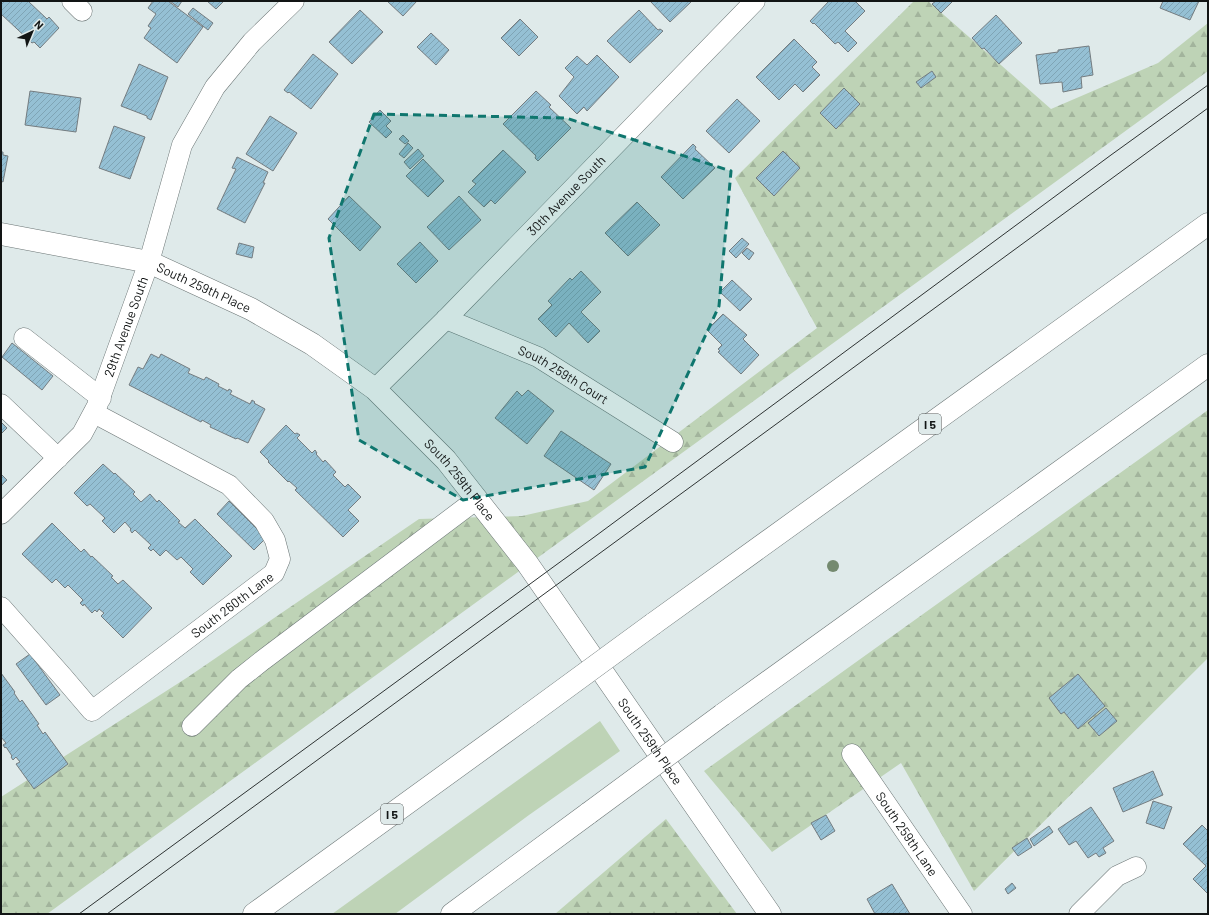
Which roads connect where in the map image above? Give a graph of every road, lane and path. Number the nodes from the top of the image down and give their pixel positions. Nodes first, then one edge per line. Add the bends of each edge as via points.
1 (294, 1) edge
2 (755, 1) edge
3 (1208, 224) edge
4 (1, 234) edge
5 (149, 262) junction
6 (446, 319) junction
7 (24, 338) dead end
8 (1208, 365) edge
9 (375, 389) junction
10 (1, 404) edge
11 (97, 405) junction
12 (673, 442) dead end
13 (58, 458) junction
14 (477, 499) junction
15 (1, 514) edge
16 (1, 607) edge
17 (192, 726) dead end
18 (852, 754) dead end
19 (1136, 868) dead end
20 (254, 914) edge
21 (452, 914) edge
22 (770, 914) edge
23 (962, 914) edge
24 (1079, 914) edge

1 - 5 street, 29th Avenue South via 252,42 215,87 182,145
2 - 6 street, 30th Avenue South
3 - 20 main road, I 5, bridge
4 - 5 main road, South 259th Place
5 - 9 main road, South 259th Place via 251,309 312,344
5 - 11 street, 29th Avenue South
6 - 9 street, 30th Avenue South
6 - 12 street, South 259th Court via 538,357
7 - 11 street
8 - 21 main road, bridge via 722,715
9 - 14 main road, South 259th Place via 446,460
10 - 13 street
11 - 13 street, 29th Avenue South via 82,434
11 - 16 street, South 260th Lane via 229,485 264,521 275,540 280,559 274,573 92,711
13 - 15 street, 29th Avenue South
14 - 17 street via 263,660
14 - 22 main road, South 259th Place via 527,563
18 - 23 street, South 259th Lane
19 - 24 street via 1117,876

